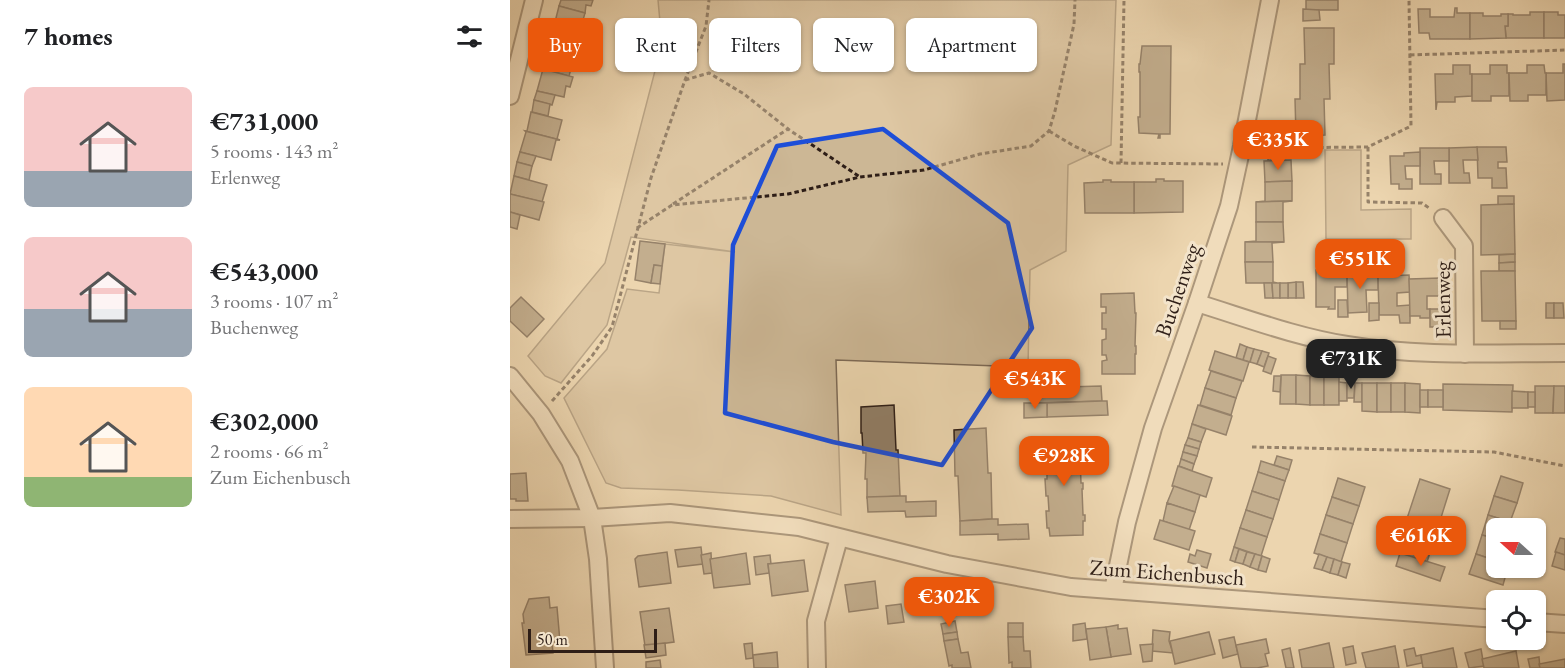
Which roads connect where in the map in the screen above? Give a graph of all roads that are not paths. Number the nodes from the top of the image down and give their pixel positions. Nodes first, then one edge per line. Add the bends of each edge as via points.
1 (534, 0) edge
2 (1270, 0) edge
3 (510, 96) edge
4 (1443, 218) road end
5 (1197, 303) junction
6 (1565, 353) edge
7 (1465, 354) junction
8 (510, 376) edge
9 (592, 518) junction
10 (510, 519) edge
11 (839, 538) junction
12 (1113, 590) junction
13 (1486, 618) edge
14 (1546, 623) edge
15 (1565, 624) edge
16 (605, 668) edge
17 (817, 668) edge

1 - 3 street
2 - 5 street, Buchenweg via 1229,206
4 - 7 street, Erlenweg via 1464,246
5 - 7 street, Erlenweg via 1347,345
5 - 12 street, Buchenweg via 1153,428 1126,522
6 - 7 street, Erlenweg
8 - 9 street via 541,414 570,461
9 - 10 street, Zum Eichenbusch
9 - 11 street, Zum Eichenbusch via 670,513 799,527
9 - 16 street
11 - 12 street, Zum Eichenbusch via 947,564 1071,587
11 - 17 street via 816,621
12 - 13 street, Zum Eichenbusch
14 - 15 street

